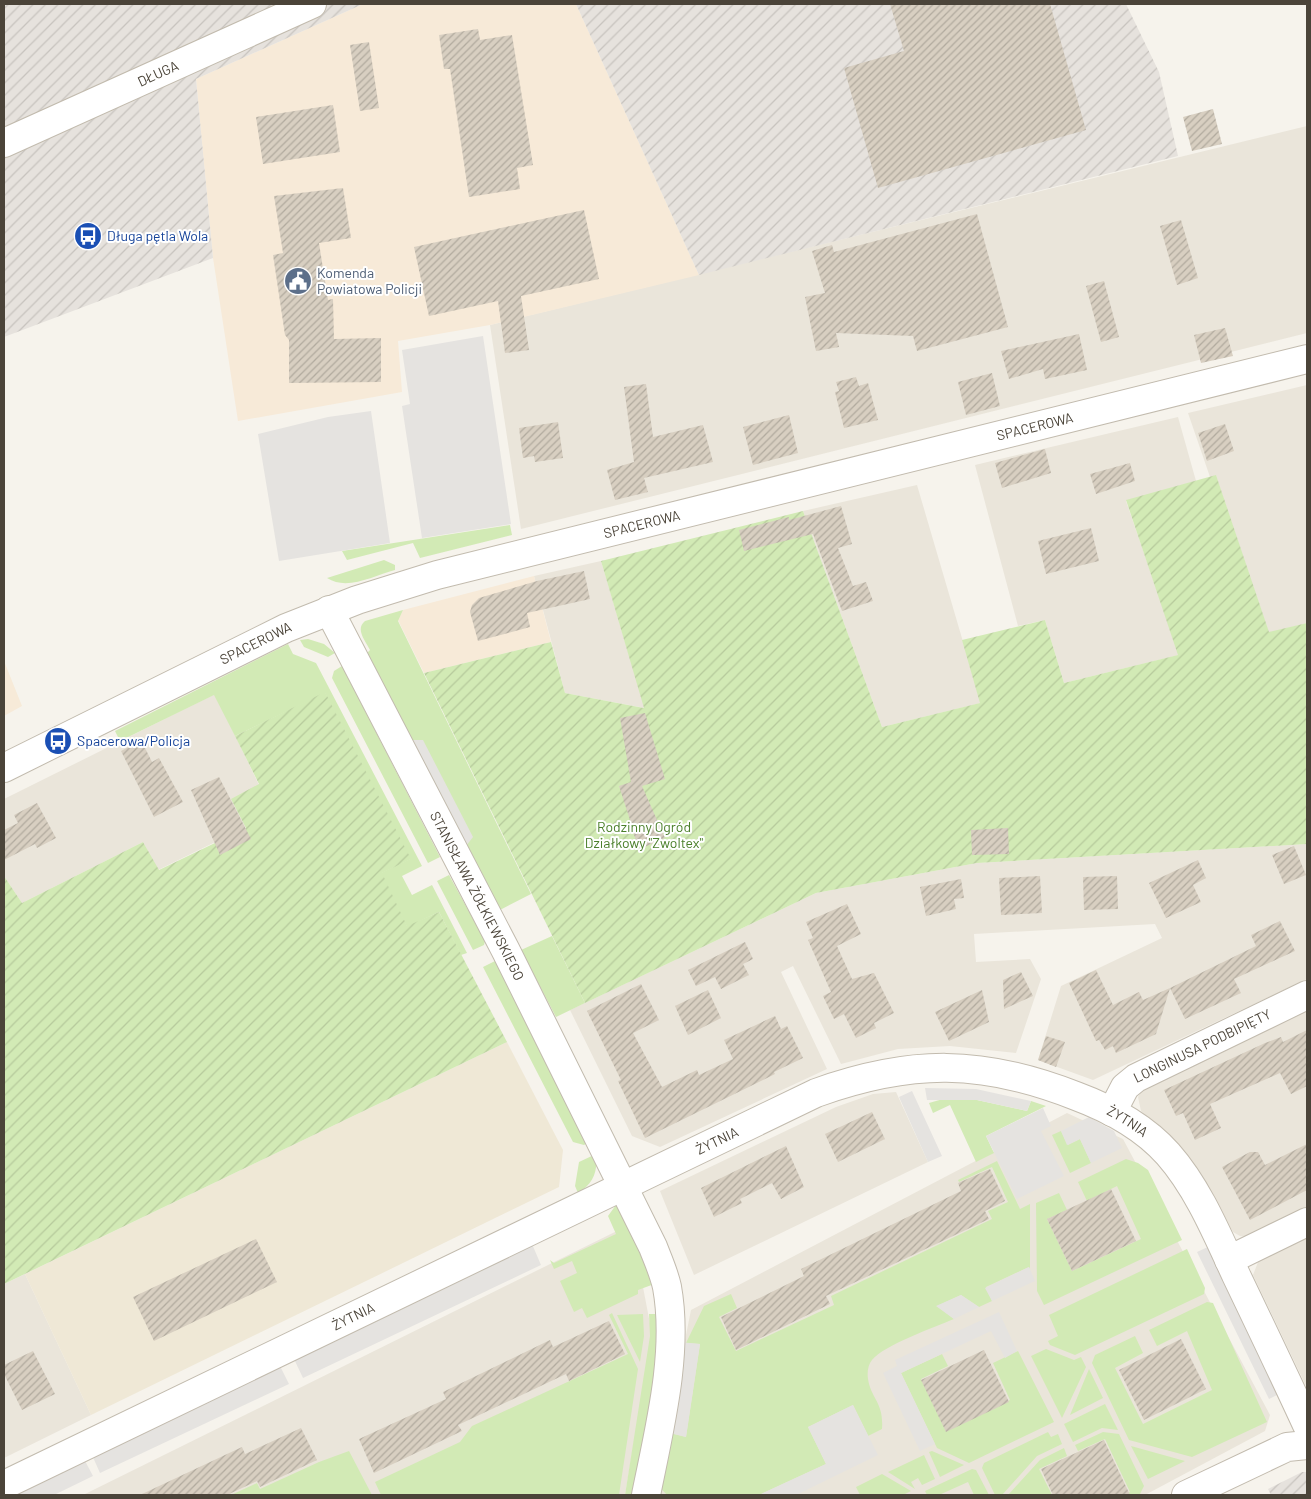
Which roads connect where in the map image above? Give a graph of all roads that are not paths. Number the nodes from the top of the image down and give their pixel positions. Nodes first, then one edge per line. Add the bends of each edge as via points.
1 (312, 4) edge
2 (4, 143) edge
3 (1307, 359) edge
4 (329, 610) junction
5 (4, 768) edge
6 (1307, 995) edge
7 (1112, 1112) junction
8 (623, 1185) junction
9 (1307, 1222) edge
10 (1229, 1260) junction
11 (1307, 1425) edge
12 (1307, 1444) edge
13 (4, 1485) edge
14 (646, 1495) edge
15 (1186, 1495) edge

1 - 2 street, DŁUGA
3 - 4 street, SPACEROWA via 437,575
4 - 5 street, SPACEROWA via 286,628
4 - 8 street, STANISŁAWA ŻÓŁKIEWSKIEGO
6 - 7 street, LONGINUSA PODBIPIĘTY via 1136,1078
7 - 8 street, ŻYTNIA via 1041,1082 992,1071 952,1067 904,1070 850,1081 816,1094
7 - 10 street, ŻYTNIA via 1141,1128 1168,1154 1193,1188
8 - 13 street, ŻYTNIA
8 - 14 street, STANISŁAWA ŻÓŁKIEWSKIEGO via 654,1246 669,1308 670,1354
9 - 10 street
10 - 11 street, ŻYTNIA
12 - 15 street via 1287,1447

